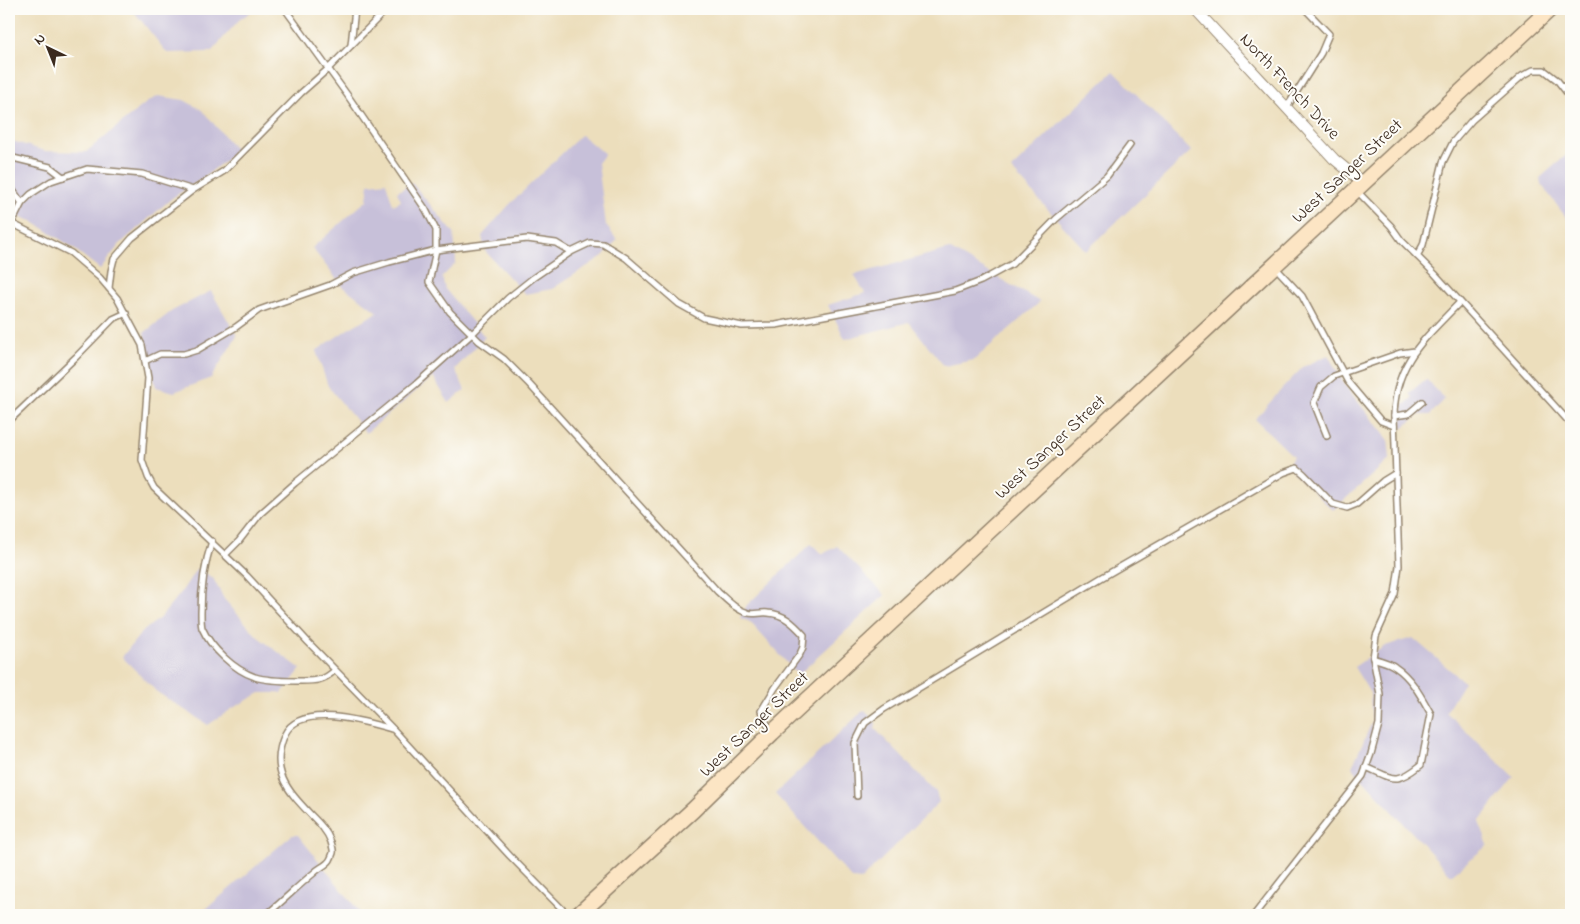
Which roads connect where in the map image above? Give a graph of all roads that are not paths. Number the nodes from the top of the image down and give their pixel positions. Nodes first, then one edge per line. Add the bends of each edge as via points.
1 (285, 9) edge
2 (355, 9) edge
3 (387, 9) edge
4 (1195, 9) edge
5 (1305, 9) edge
6 (1550, 9) edge
7 (351, 46) junction
8 (328, 69) junction
9 (1571, 98) edge
10 (1287, 107) junction
11 (1130, 145) dead end
12 (9, 157) edge
13 (63, 177) junction
14 (9, 185) edge
15 (1360, 187) junction
16 (193, 190) junction
17 (22, 203) junction
18 (10, 223) edge
19 (436, 250) junction
20 (571, 252) junction
21 (1417, 256) junction
22 (1274, 267) junction
23 (109, 289) junction
24 (1460, 302) junction
25 (126, 313) junction
26 (472, 334) junction
27 (1415, 351) junction
28 (145, 361) junction
29 (1344, 373) junction
30 (1422, 402) dead end
31 (1394, 416) junction
32 (9, 422) edge
33 (1571, 424) edge
34 (1394, 426) junction
35 (1327, 436) dead end
36 (1396, 473) junction
37 (212, 542) junction
38 (225, 555) junction
39 (1373, 658) junction
40 (335, 670) junction
41 (393, 729) junction
42 (772, 733) junction
43 (1366, 768) junction
44 (857, 796) dead end
45 (266, 915) edge
46 (568, 915) edge
47 (578, 915) edge
48 (1254, 915) edge

1 - 8 lane
2 - 7 lane
3 - 7 lane
4 - 10 street, North French Drive
5 - 10 lane via 1328,34 1322,53
6 - 15 main road, West Sanger Street
7 - 8 lane
8 - 16 lane via 224,171
8 - 19 lane via 426,210 436,230
9 - 21 lane via 1544,70 1533,70 1472,120 1453,142 1443,162 1423,245
10 - 15 street, North French Drive
11 - 20 lane via 1107,176 1056,218 1012,264 955,291 776,325 742,326 704,318 679,304 626,258 603,244 590,244
12 - 13 lane via 50,167
13 - 16 lane via 87,169 142,174
13 - 17 lane via 30,194
14 - 17 lane
15 - 21 lane
15 - 22 main road, West Sanger Street
16 - 23 lane via 132,238 114,259
17 - 18 lane
18 - 23 lane via 71,253
19 - 20 lane via 527,239 556,243
19 - 26 lane via 429,282 450,312
19 - 28 lane via 353,273 274,304 197,350 184,354 160,354
20 - 26 lane via 508,298
21 - 24 lane
22 - 29 lane via 1302,296
22 - 42 main road, West Sanger Street
23 - 25 lane
24 - 27 lane
24 - 33 lane
25 - 28 lane via 142,346
25 - 32 lane via 113,319
26 - 38 lane via 260,514
26 - 42 lane via 529,384 718,592 735,607 748,613 782,615 804,635 800,654 761,711
27 - 29 lane via 1400,353
27 - 31 lane via 1400,378
28 - 37 lane via 148,378 142,460 148,477 161,496
29 - 34 lane via 1381,421
29 - 35 lane via 1334,376 1321,388 1314,403
30 - 31 lane via 1408,414
31 - 34 lane
34 - 36 lane
36 - 39 lane via 1399,566 1395,594 1376,636
36 - 44 lane via 1357,504 1347,508 1333,504 1297,468 1282,473 1101,578 865,723 855,743
37 - 38 lane
37 - 40 lane via 205,563 201,627 229,663 254,677 276,681 314,681 328,677
38 - 40 lane
39 - 43 lane via 1380,694 1379,724
39 - 43 lane via 1394,666 1406,677 1431,714 1421,765 1408,776 1396,779
40 - 41 lane
41 - 45 lane via 326,716 310,717 287,731 280,748 282,776 289,791 329,835 334,851 330,862
41 - 46 lane
42 - 47 main road, West Sanger Street
43 - 48 lane

